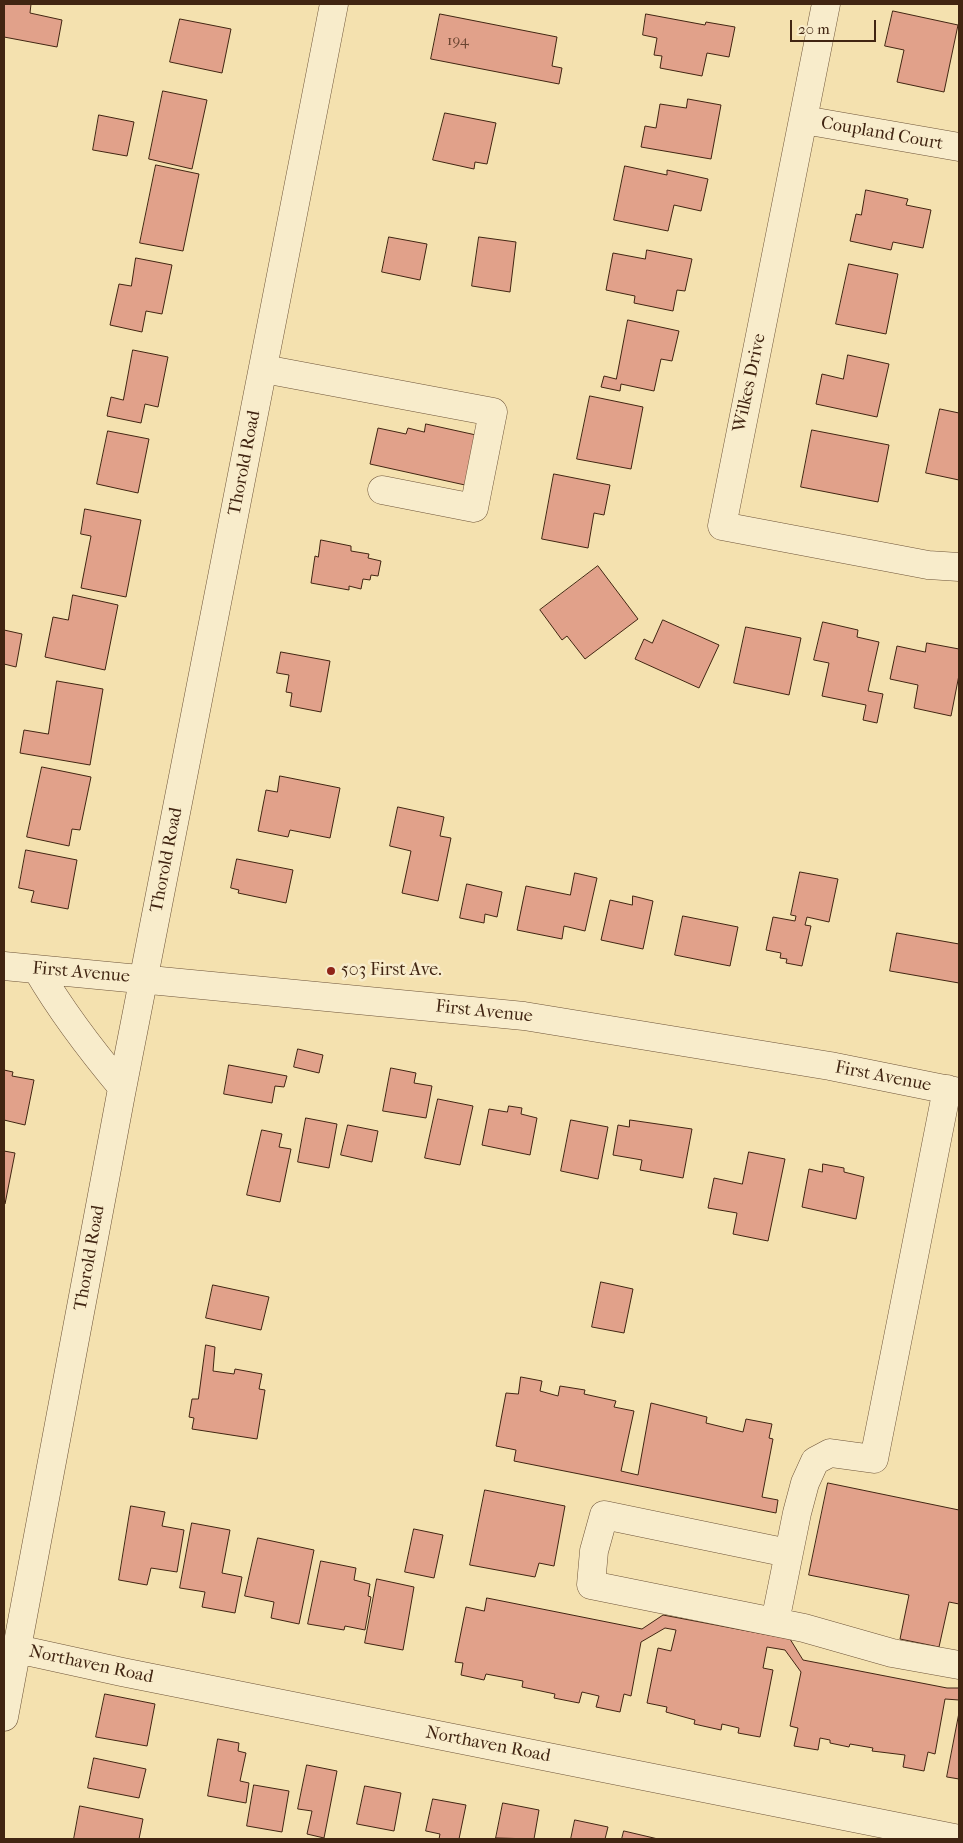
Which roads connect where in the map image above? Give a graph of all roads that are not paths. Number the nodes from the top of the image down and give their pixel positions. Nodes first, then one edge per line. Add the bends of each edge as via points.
1 (334, 4) edge
2 (826, 4) edge
3 (804, 120) junction
4 (959, 148) edge
5 (264, 369) junction
6 (382, 490) dead end
7 (959, 567) edge
8 (4, 966) edge
9 (38, 970) junction
10 (144, 979) junction
11 (122, 1087) junction
12 (953, 1090) edge
13 (788, 1553) junction
14 (775, 1622) junction
15 (17, 1649) junction
16 (959, 1665) edge
17 (4, 1717) edge
18 (959, 1839) edge

1 - 5 street, Thorold Road
2 - 3 street, Wilkes Drive
3 - 4 street, Coupland Court
3 - 7 street, Wilkes Drive via 722,526 928,565
5 - 6 street via 493,412 474,508
5 - 10 street, Thorold Road
8 - 9 street, First Avenue
9 - 10 street, First Avenue
9 - 11 street via 59,1006
10 - 11 street, Thorold Road
10 - 12 street, First Avenue via 524,1016 830,1066
11 - 15 street, Thorold Road
12 - 13 street via 874,1459 830,1453 815,1461 805,1483
13 - 14 street
13 - 14 street via 604,1515 594,1551 591,1585
14 - 16 street via 892,1653
15 - 17 street, Thorold Road
15 - 18 street, Northaven Road

